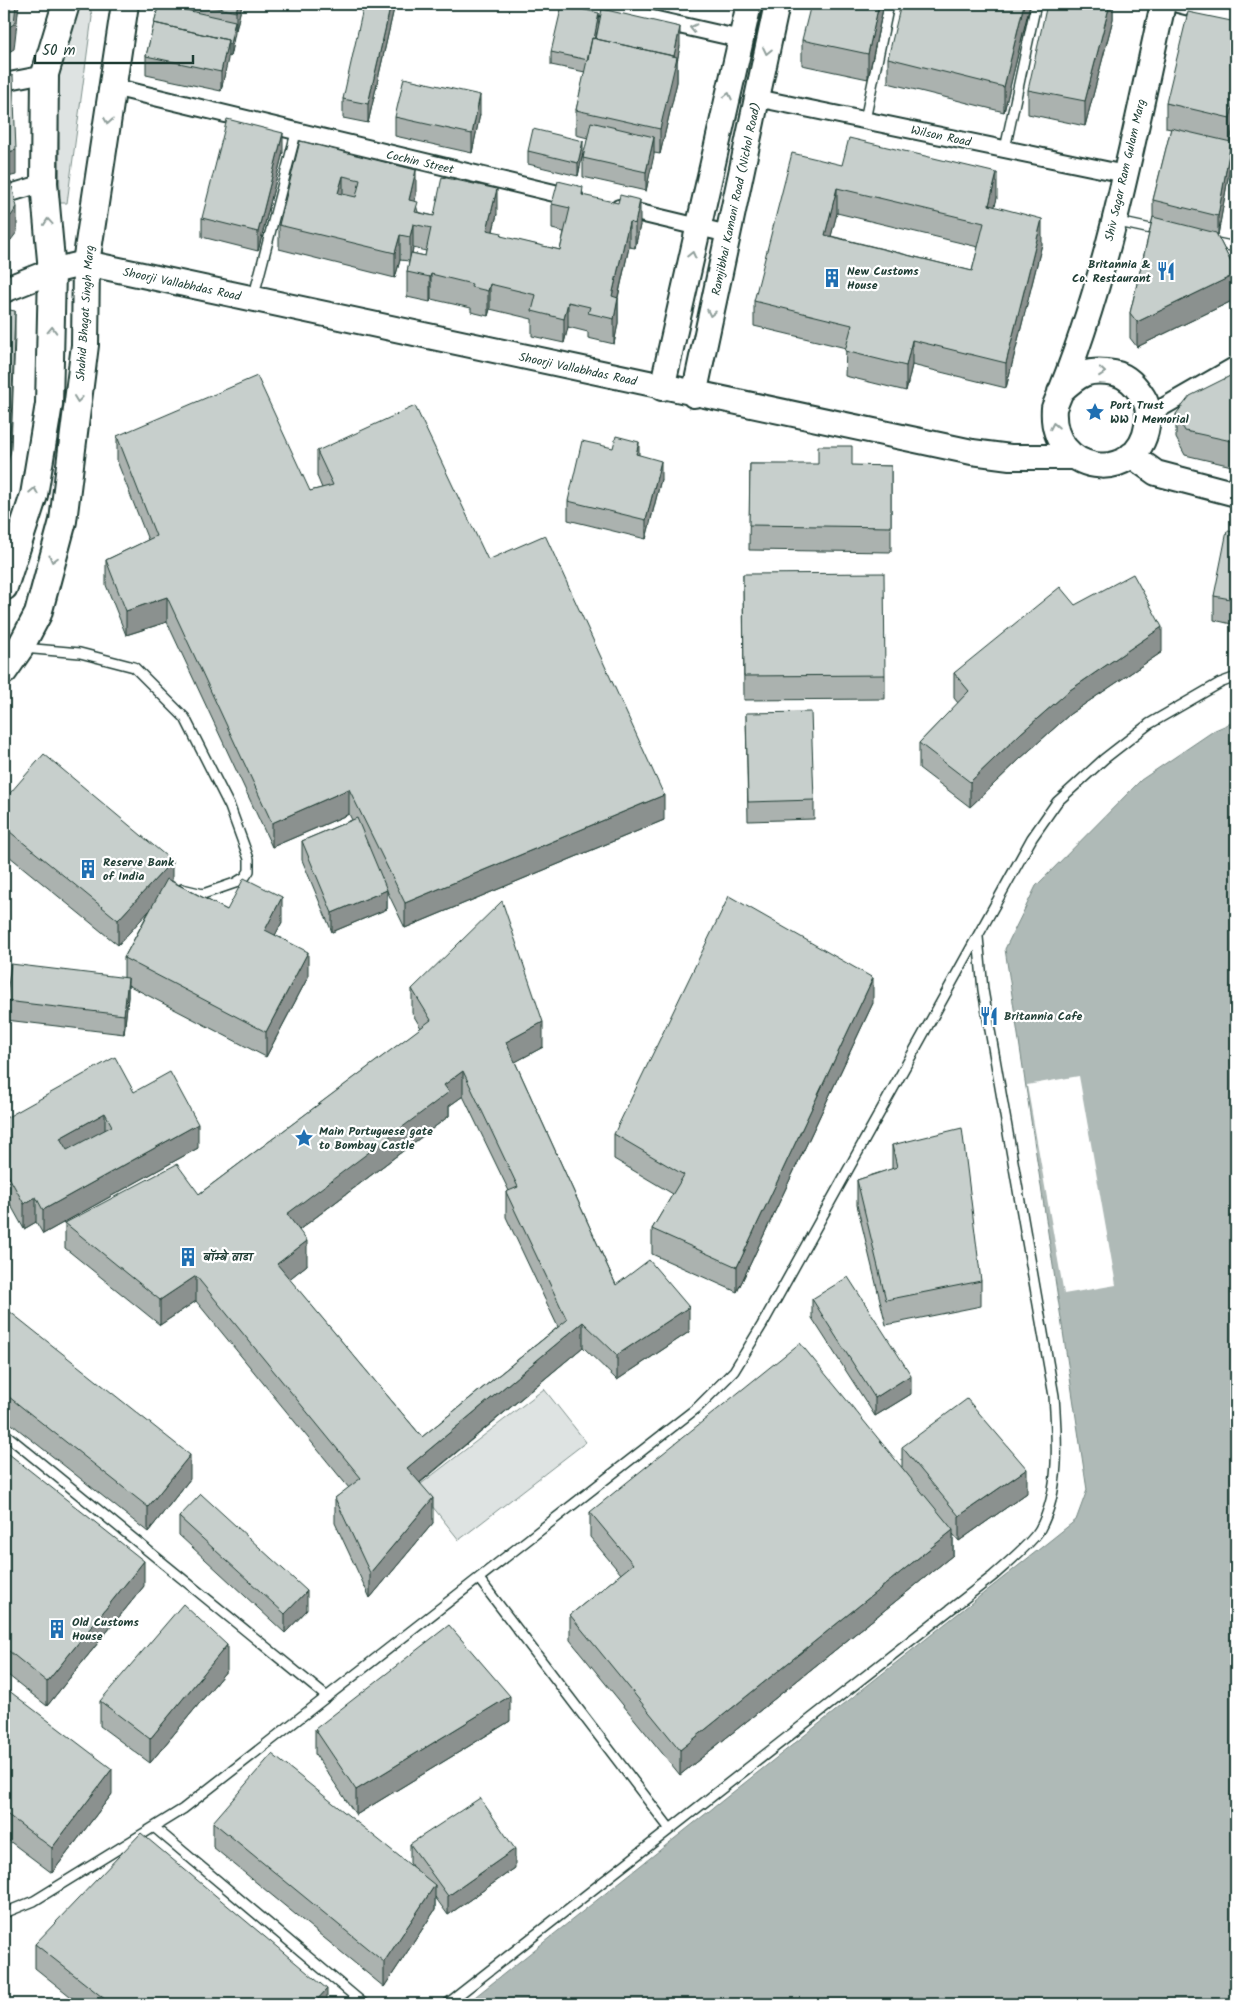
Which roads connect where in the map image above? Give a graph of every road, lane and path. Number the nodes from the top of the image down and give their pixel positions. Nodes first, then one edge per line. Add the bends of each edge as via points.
1 (66, 4) edge
2 (126, 4) edge
3 (586, 4) edge
4 (749, 4) edge
5 (778, 4) edge
6 (889, 4) edge
7 (1036, 4) edge
8 (1163, 4) edge
9 (1178, 4) edge
10 (1236, 19) edge
11 (741, 39) junction
12 (45, 74) junction
13 (4, 82) edge
14 (113, 87) junction
15 (757, 98) junction
16 (865, 120) junction
17 (296, 133) junction
18 (1005, 149) junction
19 (1125, 174) junction
20 (44, 183) junction
21 (4, 195) edge
22 (1114, 221) junction
23 (699, 227) junction
24 (1170, 233) edge
25 (728, 234) junction
26 (1198, 239) edge
27 (1236, 247) edge
28 (86, 263) junction
29 (52, 271) junction
30 (4, 290) edge
31 (253, 299) junction
32 (1236, 365) edge
33 (662, 388) junction
34 (1060, 392) junction
35 (694, 394) junction
36 (1149, 416) junction
37 (1131, 455) junction
38 (1072, 457) junction
39 (1236, 494) edge
40 (5, 583) edge
41 (20, 648) junction
42 (4, 672) edge
43 (1236, 678) edge
44 (177, 886) edge
45 (978, 936) junction
46 (4, 1433) edge
47 (478, 1579) junction
48 (327, 1697) junction
49 (155, 1828) junction
50 (670, 1828) junction
51 (4, 1913) edge
52 (364, 2004) edge
53 (447, 2004) edge

1 - 12 main road
2 - 14 main road, Shahid Bhagat Singh Marg
11 -> 3 street
4 - 11 street
5 -> 15 street, Ramjibhai Kamani Road (Nichol Road)
6 - 16 lane
7 - 18 lane
8 - 19 street, Shiv Sagar Ram Gulam Marg
9 - 10 street
23 -> 11 street
12 - 13 street
12 - 20 main road
14 - 17 street, Cochin Street
14 -> 28 main road, Shahid Bhagat Singh Marg
15 - 16 street, Wilson Road
15 - 25 street, Ramjibhai Kamani Road (Nichol Road)
16 - 18 street, Wilson Road
17 - 23 street, Cochin Street
17 - 31 lane
18 - 19 street, Wilson Road
19 - 22 street, Shiv Sagar Ram Gulam Marg
20 - 21 street
29 -> 20 main road
22 - 24 lane
22 - 34 street, Shiv Sagar Ram Gulam Marg
23 - 25 street, Cochin Street
33 -> 23 street
25 -> 35 street, Ramjibhai Kamani Road (Nichol Road)
26 - 27 lane
28 - 29 street
28 - 31 street, Shoorji Vallabhdas Road
28 -> 41 main road, Shahid Bhagat Singh Marg via 85,345 63,521 38,614
29 - 30 street
40 -> 29 main road via 34,496 49,404
31 - 33 street, Shoorji Vallabhdas Road
32 - 36 street
33 - 35 street, Shoorji Vallabhdas Road
34 -> 36 street via 1076,377 1092,371 1120,374 1135,384 1146,402
38 -> 34 street via 1058,440 1052,422
35 - 38 street, Shoorji Vallabhdas Road via 972,452
36 - 37 street via 1145,437
37 - 38 street via 1104,466
37 - 39 street via 1156,473
41 - 42 main road, Shahid Bhagat Singh Marg
41 - 44 lane via 80,653 134,667 185,718 230,807 249,859 249,871 235,883 203,894 184,891
43 - 45 lane via 1149,724 1057,802 1032,838
45 - 47 lane via 734,1371 698,1407
45 - 50 lane via 983,990 1054,1396 1057,1442 1054,1488 1040,1530 993,1576
46 - 48 lane
47 - 48 lane
47 - 50 lane
48 - 49 lane
49 - 51 lane via 34,1901
49 - 52 lane
50 - 53 lane

